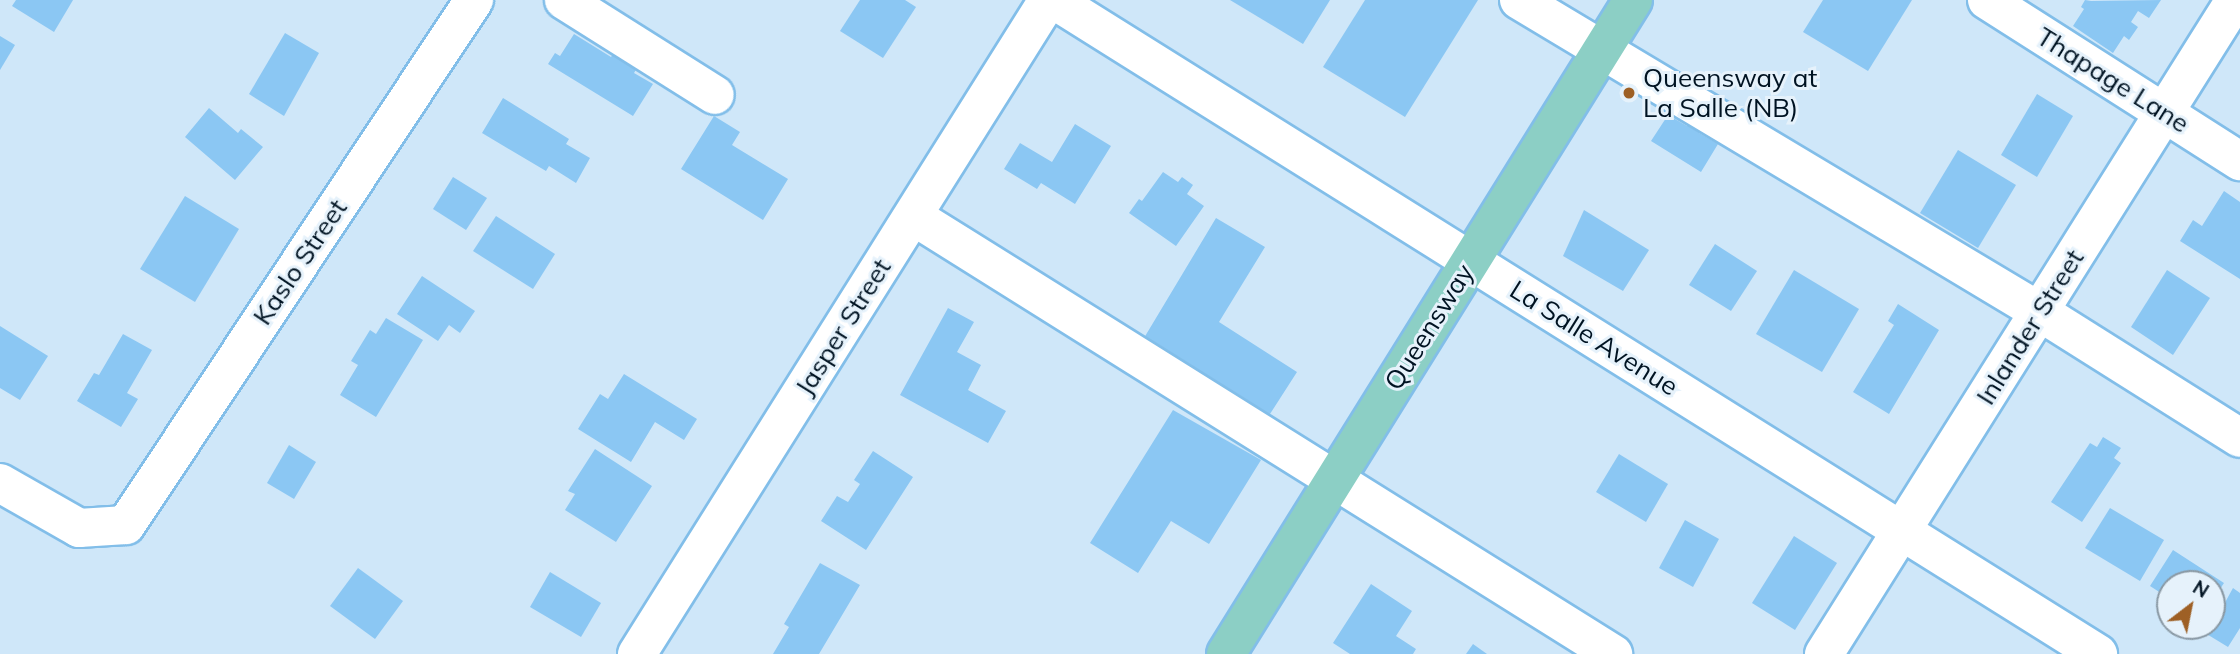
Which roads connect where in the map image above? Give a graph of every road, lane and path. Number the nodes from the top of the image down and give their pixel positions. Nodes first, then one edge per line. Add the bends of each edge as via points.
1 (474, 0) edge
2 (564, 0) edge
3 (1048, 0) edge
4 (1054, 0) edge
5 (1519, 0) edge
6 (1633, 0) edge
7 (1987, 0) edge
8 (2235, 0) edge
9 (1601, 51) junction
10 (715, 95) dead end
11 (2164, 112) junction
12 (2240, 161) edge
13 (913, 216) junction
14 (1470, 261) junction
15 (2040, 312) junction
16 (2240, 438) edge
17 (1334, 480) junction
18 (0, 483) edge
19 (1902, 531) junction
20 (637, 654) edge
21 (1226, 654) edge
22 (1613, 654) edge
23 (1824, 654) edge
24 (2098, 654) edge

1 - 18 street, Kaslo Street via 125,525 79,528
2 - 10 street
3 - 13 street, Jasper Street
4 - 14 street, La Salle Avenue
5 - 9 street
6 - 9 main road, Queensway
7 - 11 street, Thapage Lane
8 - 11 street, Inlander Street
9 - 14 main road, Queensway
9 - 15 street
11 - 12 street, Thapage Lane
11 - 15 street, Inlander Street
13 - 17 street
13 - 20 street, Jasper Street
14 - 17 main road, Queensway
14 - 19 street, La Salle Avenue
15 - 16 street
15 - 19 street, Inlander Street
17 - 21 main road, Queensway
17 - 22 street
19 - 23 street, Inlander Street
19 - 24 street, La Salle Avenue

